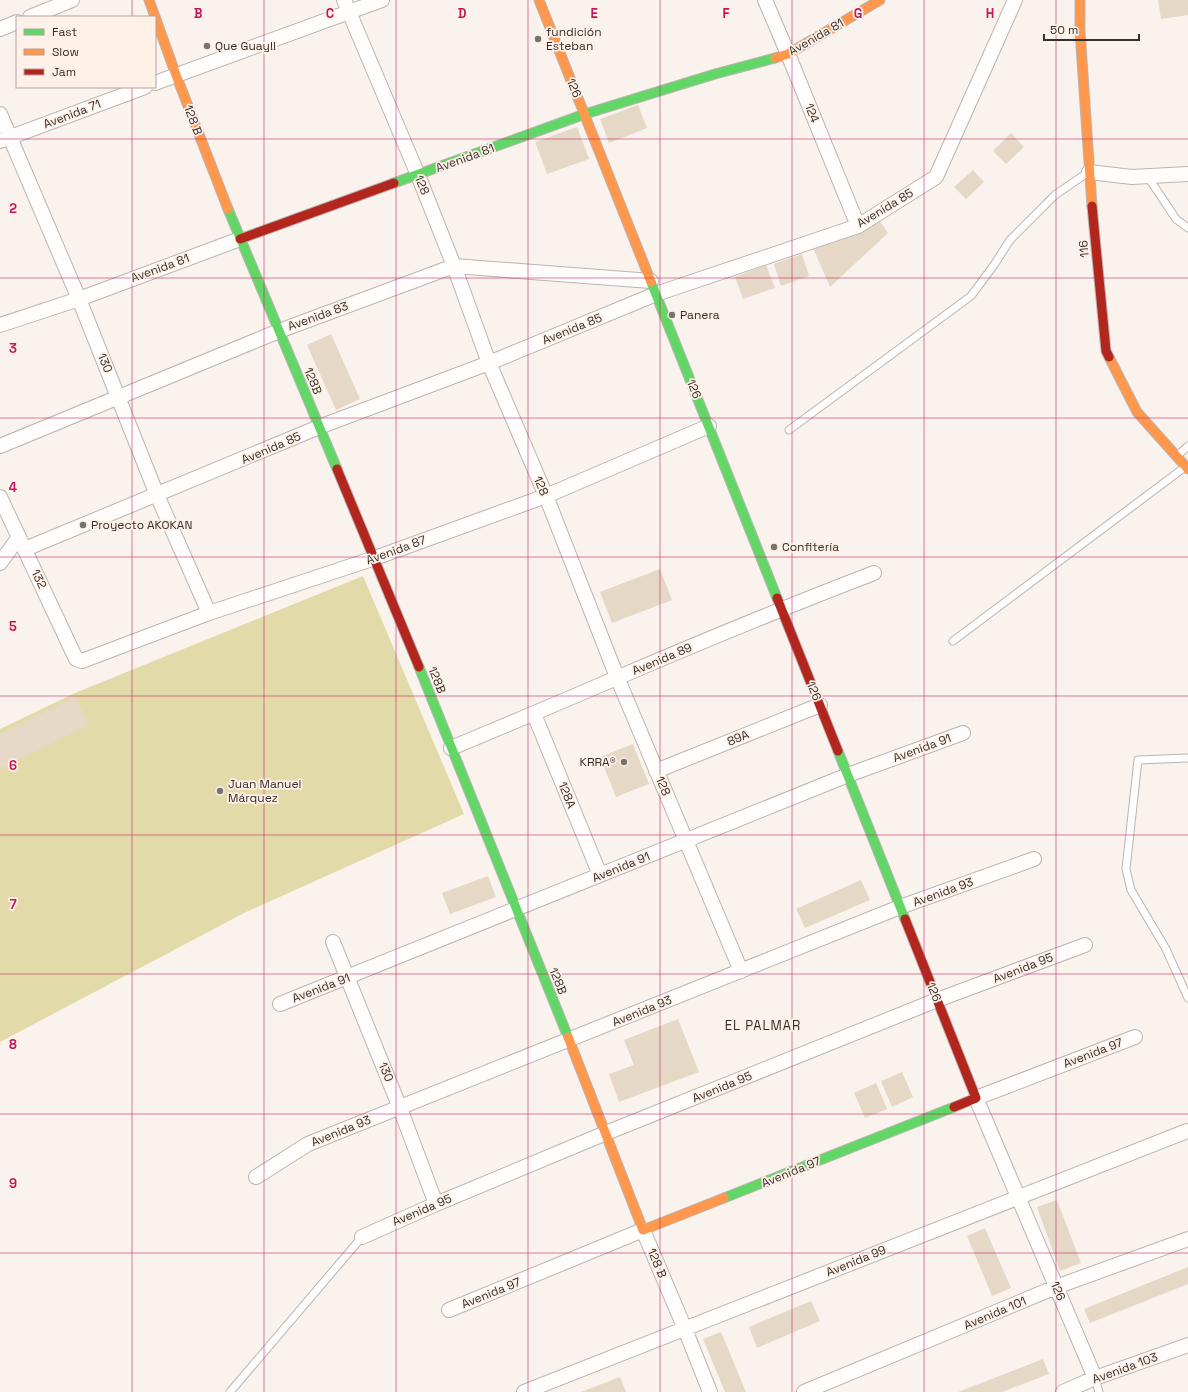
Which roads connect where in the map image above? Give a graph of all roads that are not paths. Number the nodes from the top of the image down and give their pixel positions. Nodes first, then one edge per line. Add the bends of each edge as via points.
1 (72, 0) edge
2 (149, 0) edge
3 (382, 0) edge
4 (539, 0) edge
5 (764, 0) edge
6 (880, 0) edge
7 (1015, 0) edge
8 (1078, 1) edge
9 (347, 6) edge
10 (32, 16) edge
11 (155, 16) edge
12 (156, 19) edge
13 (16, 22) edge
14 (0, 29) edge
15 (788, 54) junction
16 (176, 75) junction
17 (156, 83) edge
18 (142, 88) edge
19 (0, 114) edge
20 (585, 114) junction
21 (5, 139) edge
22 (1089, 172) junction
23 (1188, 174) edge
24 (418, 175) junction
25 (1132, 177) junction
26 (858, 226) junction
27 (1188, 228) edge
28 (240, 239) junction
29 (454, 266) junction
30 (654, 288) junction
31 (79, 299) junction
32 (0, 325) edge
33 (279, 331) junction
34 (489, 363) junction
35 (118, 398) junction
36 (709, 426) junction
37 (319, 427) junction
38 (789, 430) dead end
39 (0, 446) edge
40 (1188, 446) edge
41 (1177, 456) junction
42 (1187, 468) edge
43 (158, 495) junction
44 (546, 496) junction
45 (0, 497) edge
46 (22, 543) junction
47 (376, 558) junction
48 (0, 564) edge
49 (874, 573) dead end
50 (782, 609) junction
51 (209, 613) junction
52 (954, 640) dead end
53 (79, 660) joint
54 (617, 677) junction
55 (820, 705) junction
56 (534, 714) junction
57 (963, 733) dead end
58 (451, 748) junction
59 (1188, 758) edge
60 (656, 771) junction
61 (848, 775) junction
62 (686, 840) junction
63 (1034, 859) dead end
64 (600, 875) junction
65 (900, 907) junction
66 (515, 909) junction
67 (333, 942) dead end
68 (1085, 945) dead end
69 (741, 971) junction
70 (348, 978) junction
71 (1188, 998) edge
72 (937, 1000) junction
73 (280, 1004) dead end
74 (1135, 1037) dead end
75 (569, 1040) junction
76 (976, 1098) junction
77 (400, 1108) junction
78 (1187, 1131) edge
79 (606, 1133) junction
80 (256, 1177) dead end
81 (1018, 1197) junction
82 (436, 1204) junction
83 (643, 1230) junction
84 (362, 1237) joint
85 (1188, 1240) edge
86 (1056, 1287) junction
87 (449, 1310) dead end
88 (685, 1329) junction
89 (1188, 1345) edge
90 (1095, 1378) junction
91 (230, 1392) edge
92 (524, 1392) edge
93 (710, 1392) edge
94 (804, 1392) edge
95 (1063, 1392) edge
96 (1100, 1392) edge

1 - 10 street
2 - 11 street, 128 B
3 - 9 street
4 - 20 street, 126
5 - 15 street, 124
6 - 15 street, Avenida 81
7 - 26 street, Avenida 85 via 936,177
8 - 22 street, 116
9 - 16 street
9 - 24 street, 128
12 - 16 street, 128 B
13 - 14 street
15 - 20 street, Avenida 81
15 - 26 street, 124
16 - 17 street
16 - 28 street, 128 B
18 - 21 street, Avenida 71
19 - 21 street, 130
20 - 24 street, Avenida 81
20 - 30 street, 126
21 - 31 street, 130
22 - 25 street
22 - 38 lane via 1055,195 1010,240 971,296
22 - 41 street, 116 via 1106,351 1137,412
23 - 25 street
24 - 28 street, Avenida 81
24 - 29 street, 128
25 - 27 lane via 1148,177 1176,219
26 - 30 street, Avenida 85
28 - 31 street, Avenida 81
28 - 33 street, 128B
29 - 30 street, Avenida 83
29 - 33 street, Avenida 83
29 - 34 street, 128
30 - 34 street, Avenida 85
30 - 36 street, 126
31 - 32 street, Avenida 81
31 - 35 street, 130
33 - 35 street, Avenida 83
33 - 37 street, 128B
34 - 37 street, Avenida 85
34 - 44 street, 128
35 - 39 street, Avenida 83
35 - 43 street, 130
36 - 44 street, Avenida 87
36 - 50 street, 126
37 - 43 street, Avenida 85
37 - 47 street, 128B
40 - 41 lane
41 - 42 street, 116
42 - 52 lane
43 - 46 street, Avenida 85
43 - 51 street, 130
44 - 47 street, Avenida 87
44 - 54 street, 128
45 - 46 street, 132
46 - 48 street
46 - 53 street, 132
47 - 51 street, Avenida 87
47 - 58 street, 128B
49 - 50 street, Avenida 89
50 - 54 street, Avenida 89
50 - 55 street, 126
51 - 53 street, Avenida 87
54 - 56 street, Avenida 89
54 - 60 street, 128
55 - 60 street, 89A
55 - 61 street, 126
56 - 58 street, Avenida 89
56 - 64 street, 128A
57 - 61 street, Avenida 91
58 - 66 street, 128B
59 - 71 lane via 1138,760 1126,869 1131,890 1166,949
60 - 62 street, 128
61 - 62 street, Avenida 91
61 - 65 street, 126
62 - 64 street, Avenida 91
62 - 69 street, 128
63 - 65 street, Avenida 93
64 - 66 street, Avenida 91
65 - 69 street, Avenida 93
65 - 72 street, 126
66 - 70 street, Avenida 91
66 - 75 street, 128B
67 - 70 street, 130
68 - 72 street, Avenida 95
69 - 75 street, Avenida 93
70 - 73 street, Avenida 91
70 - 77 street, 130
72 - 76 street, 126
72 - 79 street, Avenida 95
74 - 76 street, Avenida 97
75 - 77 street, Avenida 93
75 - 79 street, 128B
76 - 81 street, 126
76 - 83 street, Avenida 97
77 - 80 street, Avenida 93 via 308,1144
77 - 82 street, 130
78 - 81 street, Avenida 99
79 - 82 street, Avenida 95
79 - 83 street, 128 B
81 - 86 street, 126
81 - 88 street, Avenida 99
82 - 84 street, Avenida 95
83 - 87 street, Avenida 97
83 - 88 street, 128 B
84 - 91 lane
85 - 86 street, Avenida 101
86 - 90 street, 126
86 - 94 street, Avenida 101
88 - 92 street, Avenida 99
88 - 93 street, 128 B
89 - 90 street, Avenida 103
90 - 95 street, Avenida 103
90 - 96 lane

